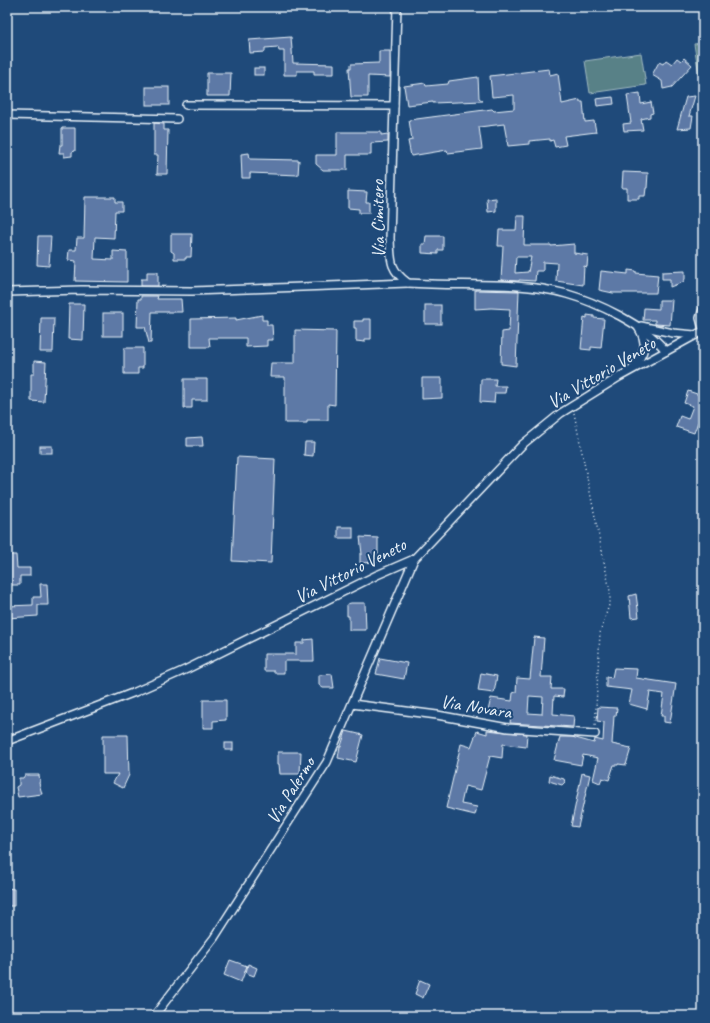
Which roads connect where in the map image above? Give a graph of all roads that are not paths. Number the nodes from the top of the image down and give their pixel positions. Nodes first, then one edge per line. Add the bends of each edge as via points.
1 (397, 7) edge
2 (186, 105) dead end
3 (394, 106) junction
4 (7, 115) edge
5 (177, 118) dead end
6 (408, 283) junction
7 (7, 292) edge
8 (703, 309) edge
9 (637, 326) junction
10 (703, 330) edge
11 (695, 335) junction
12 (666, 351) junction
13 (631, 370) junction
14 (414, 559) junction
15 (352, 704) junction
16 (595, 734) road end
17 (7, 741) edge
18 (154, 1016) edge

1 - 3 street, Via Cimitero
2 - 3 street
3 - 6 street, Via Cimitero via 391,263 398,276
4 - 5 street
6 - 7 street via 192,291
6 - 9 street via 542,289 567,294 600,306
8 - 10 street, Via Vittorio Veneto via 700,318
9 - 11 street
9 - 12 street via 651,335
9 - 13 street via 643,335 644,350
10 - 11 street, Via Vittorio Veneto
11 - 12 street, Via Vittorio Veneto
12 - 13 street, Via Vittorio Veneto
13 - 14 street, Via Vittorio Veneto via 561,413 523,444
14 - 15 street, Via Palermo
14 - 17 street, Via Vittorio Veneto via 187,669 135,692
15 - 16 street, Via Novara via 508,728
15 - 18 street, Via Palermo via 327,762 214,938

